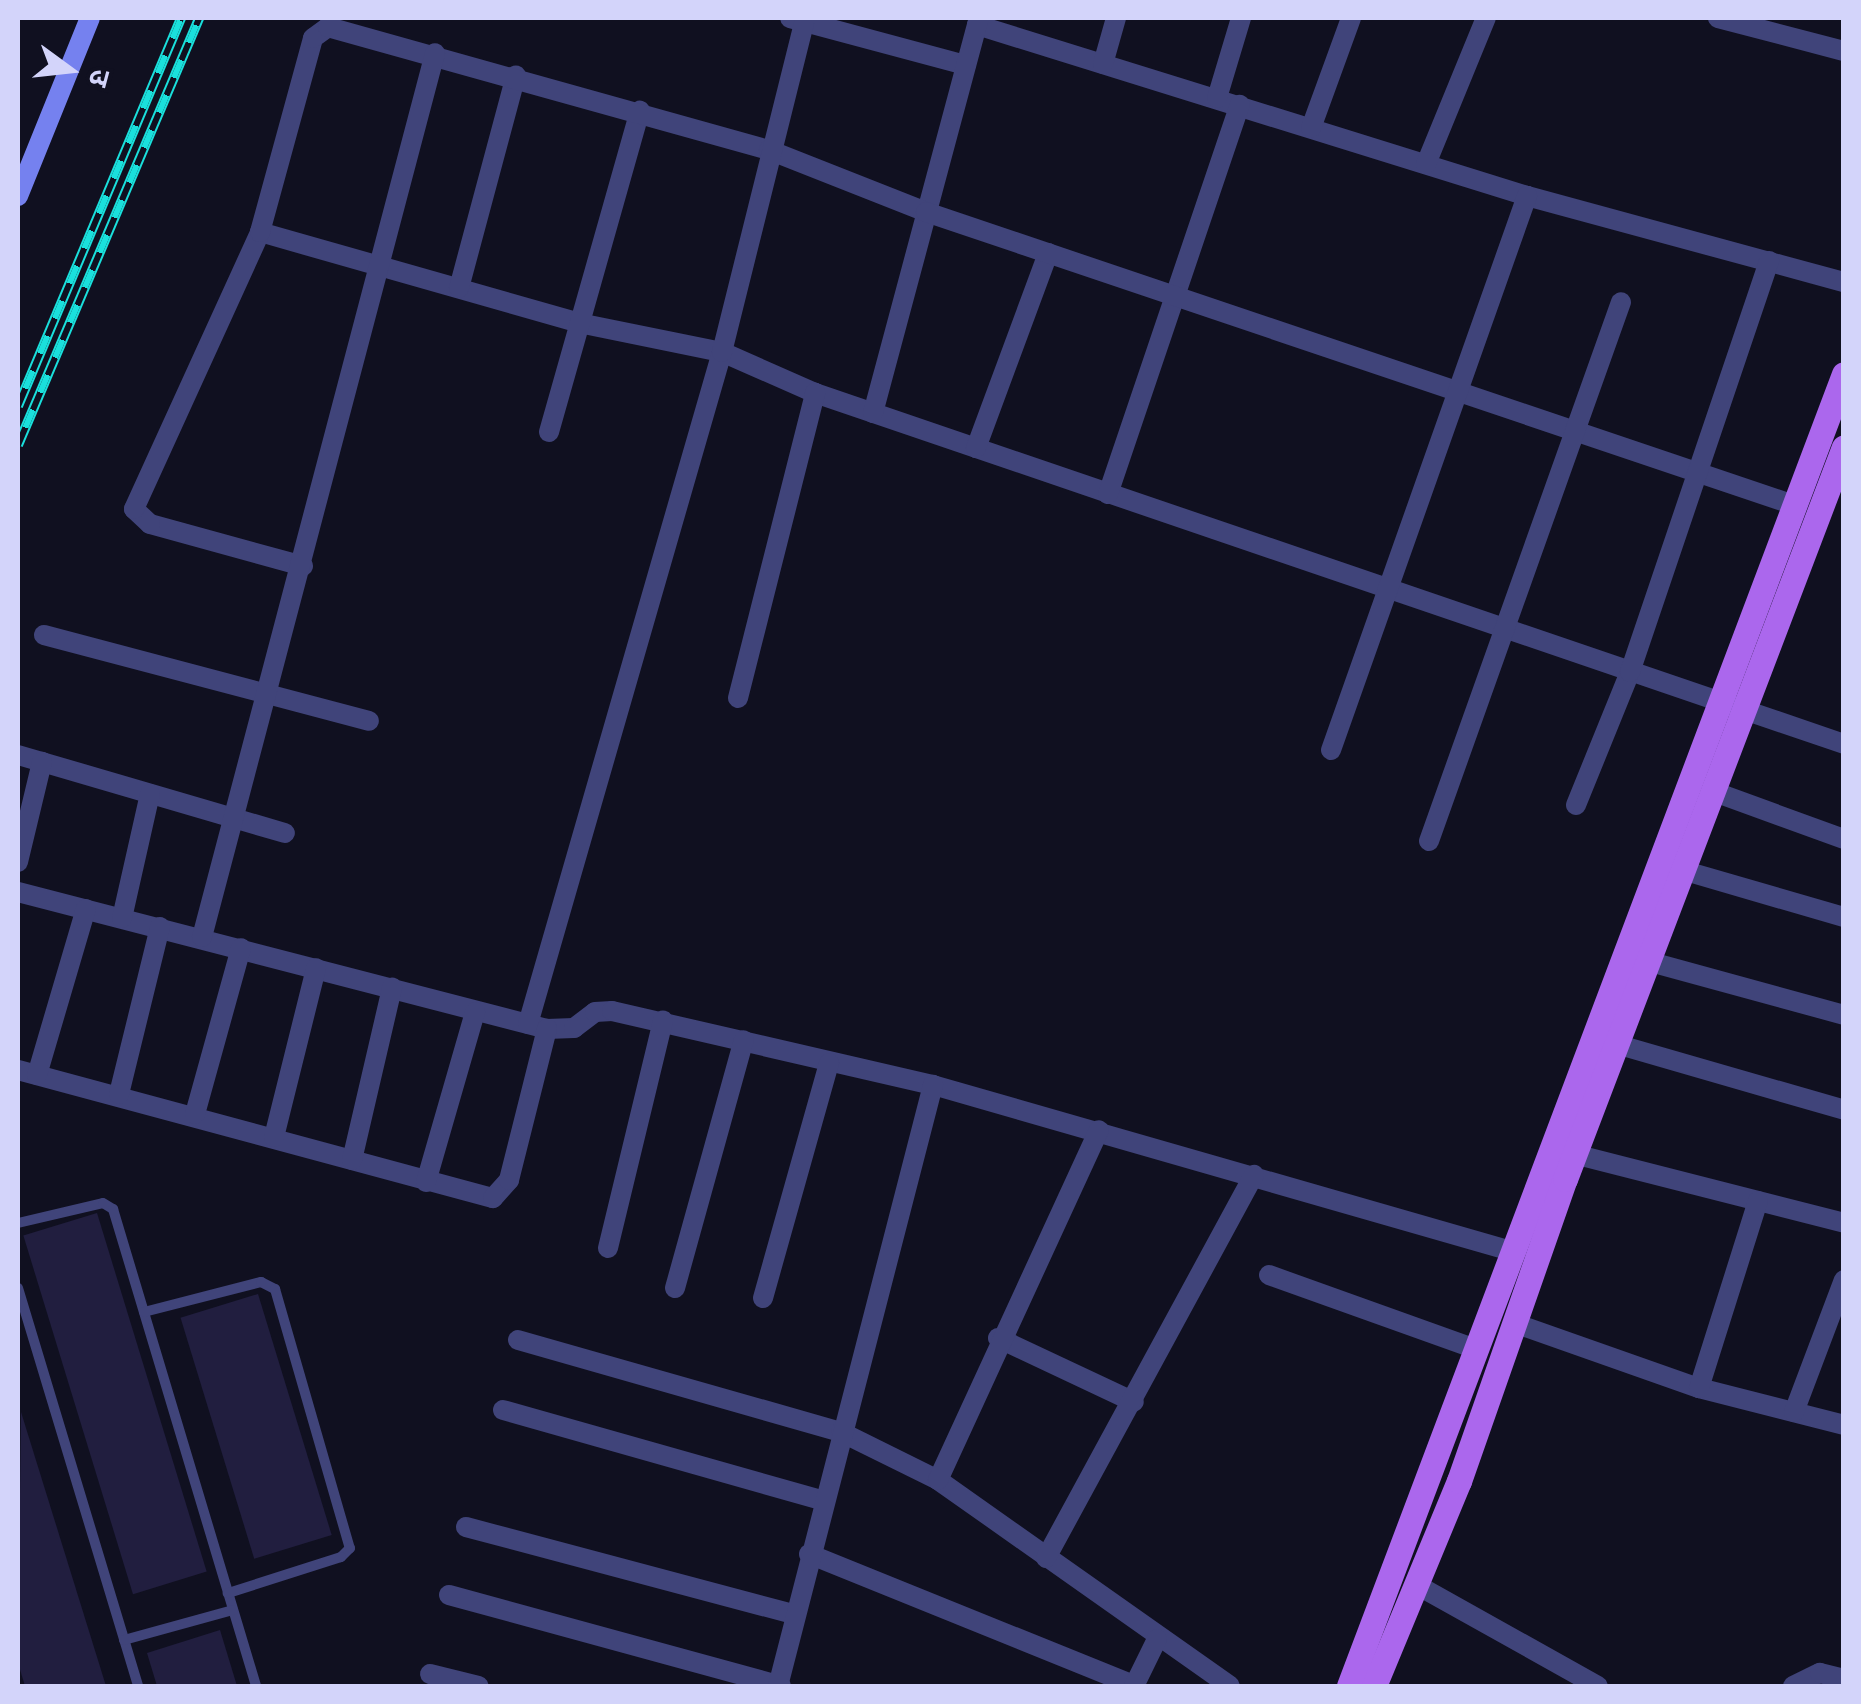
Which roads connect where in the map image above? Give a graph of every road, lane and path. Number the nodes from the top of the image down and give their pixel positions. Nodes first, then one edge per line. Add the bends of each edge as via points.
1 (90, 18) edge
2 (1116, 18) edge
3 (1241, 18) edge
4 (1352, 18) edge
5 (1486, 18) edge
6 (1718, 18) edge
7 (798, 20) edge
8 (978, 21) edge
9 (1844, 51) edge
10 (434, 54) junction
11 (1104, 64) junction
12 (966, 65) junction
13 (516, 76) junction
14 (1217, 98) junction
15 (1240, 105) junction
16 (640, 111) junction
17 (1311, 128) junction
18 (768, 150) junction
19 (1426, 164) junction
20 (18, 196) edge
21 (1527, 196) junction
22 (926, 212) junction
23 (260, 232) junction
24 (1048, 253) junction
25 (1769, 261) junction
26 (383, 266) junction
27 (1844, 282) edge
28 (459, 288) junction
29 (1175, 295) junction
30 (1622, 302) dead end
31 (579, 324) junction
32 (722, 352) junction
33 (1844, 374) edge
34 (1456, 390) junction
35 (815, 393) junction
36 (874, 413) junction
37 (1576, 430) junction
38 (550, 432) dead end
39 (1844, 446) edge
40 (976, 448) junction
41 (1700, 472) junction
42 (1108, 494) junction
43 (1794, 505) junction
44 (303, 566) junction
45 (1388, 592) junction
46 (1504, 631) junction
47 (44, 635) dead end
48 (1630, 672) junction
49 (266, 692) junction
50 (738, 698) dead end
51 (1732, 704) junction
52 (369, 722) dead end
53 (1844, 744) edge
54 (1331, 750) dead end
55 (18, 755) edge
56 (42, 762) junction
57 (1712, 790) junction
58 (150, 794) junction
59 (1576, 805) dead end
60 (234, 818) junction
61 (284, 833) dead end
62 (1844, 839) edge
63 (1429, 842) dead end
64 (18, 862) edge
65 (1682, 870) junction
66 (18, 892) edge
67 (86, 909) junction
68 (1844, 916) edge
69 (122, 918) junction
70 (160, 926) junction
71 (202, 938) junction
72 (241, 948) junction
73 (1647, 961) junction
74 (316, 968) junction
75 (392, 988) junction
76 (475, 1012) junction
77 (1844, 1015) edge
78 (663, 1021) junction
79 (538, 1027) junction
80 (744, 1040) junction
81 (1616, 1044) junction
82 (829, 1062) junction
83 (27, 1072) edge
84 (933, 1084) junction
85 (119, 1094) junction
86 (1844, 1110) edge
87 (194, 1114) junction
88 (1099, 1130) junction
89 (274, 1137) junction
90 (1574, 1154) junction
91 (352, 1160) junction
92 (1254, 1175) junction
93 (426, 1182) junction
94 (1758, 1202) junction
95 (18, 1223) edge
96 (1844, 1223) edge
97 (608, 1248) dead end
98 (1510, 1251) junction
99 (1269, 1275) dead end
100 (1844, 1280) edge
101 (18, 1288) edge
102 (675, 1288) dead end
103 (763, 1298) dead end
104 (144, 1312) junction
105 (1514, 1323) junction
106 (998, 1338) junction
107 (518, 1340) dead end
108 (1476, 1349) junction
109 (1699, 1388) junction
110 (1134, 1402) junction
111 (503, 1410) dead end
112 (1794, 1412) junction
113 (1844, 1424) edge
114 (840, 1432) junction
115 (938, 1480) junction
116 (822, 1500) junction
117 (466, 1527) dead end
118 (809, 1554) junction
119 (1046, 1558) junction
120 (1416, 1585) junction
121 (228, 1593) junction
122 (449, 1595) dead end
123 (233, 1610) junction
124 (794, 1614) junction
125 (1157, 1639) junction
126 (124, 1640) junction
127 (430, 1674) dead end
128 (1844, 1679) edge
129 (138, 1686) edge
130 (256, 1686) edge
131 (479, 1686) edge
132 (779, 1686) edge
133 (1134, 1686) edge
134 (1230, 1686) edge
135 (1350, 1686) edge
136 (1374, 1686) edge
137 (1598, 1686) edge
138 (1794, 1686) edge

1 - 20 street
2 - 11 street
3 - 14 street
4 - 17 street
5 - 19 street
6 - 9 street
7 - 12 street
7 - 18 street
8 - 11 street
8 - 12 street
10 - 13 street
10 - 23 street via 344,30 316,30
10 - 26 street
11 - 14 street
12 - 22 street
13 - 16 street
13 - 28 street
14 - 15 street
15 - 17 street
15 - 29 street
16 - 18 street
16 - 31 street
17 - 19 street
18 - 22 street
18 - 32 street
19 - 21 street
21 - 25 street
21 - 34 street
22 - 24 street
22 - 36 street
23 - 26 street
23 - 44 street via 134,512 150,524
24 - 29 street
24 - 40 street
25 - 27 street
25 - 41 street
26 - 28 street
26 - 44 street
28 - 31 street
29 - 34 street
29 - 42 street
30 - 37 street
31 - 32 street
31 - 38 street
32 - 35 street
32 - 79 street
33 - 43 main road
34 - 37 street
34 - 45 street
35 - 36 street
35 - 50 street
36 - 40 street
37 - 41 street
37 - 46 street
39 - 51 main road
40 - 42 street
41 - 43 street
41 - 48 street
42 - 45 street
43 - 51 main road
44 - 49 street
45 - 46 street
45 - 54 street
46 - 48 street
46 - 63 street
47 - 49 street
48 - 51 street
48 - 59 street
49 - 52 street
49 - 60 street
51 - 53 street
51 - 57 main road
51 - 98 main road
55 - 56 street
56 - 58 street
56 - 64 street
57 - 62 street
57 - 65 main road
58 - 60 street
58 - 69 street
60 - 61 street
60 - 71 street
65 - 68 street
65 - 73 main road
66 - 67 street
67 - 69 street
67 - 83 street
69 - 70 street
70 - 71 street
70 - 85 street
71 - 72 street
72 - 74 street
72 - 87 street
73 - 77 street
73 - 81 main road
74 - 75 street
74 - 89 street
75 - 76 street
75 - 91 street
76 - 79 street
76 - 93 street
78 - 79 street via 604,1011 574,1028
78 - 80 street
78 - 97 street
79 - 93 street via 503,1193 482,1198
80 - 82 street
80 - 102 street
81 - 86 street
81 - 90 main road
82 - 84 street
82 - 103 street
83 - 85 street
84 - 88 street
84 - 114 street
85 - 87 street
87 - 89 street
88 - 92 street
88 - 106 street
89 - 91 street
90 - 94 street
90 - 105 main road
91 - 93 street
92 - 98 street
92 - 110 street
94 - 96 street
94 - 109 street
95 - 104 lane via 107,1204
98 - 108 main road
99 - 108 street
100 - 112 street
101 - 126 lane
104 - 121 lane
104 - 121 lane via 265,1282 275,1290 286,1326 350,1548 341,1557
105 - 109 street
105 - 120 main road
106 - 110 street
106 - 115 street
107 - 114 street
108 - 135 main road
109 - 112 street
110 - 119 street
111 - 116 street
112 - 113 street
114 - 115 street
114 - 116 street
115 - 119 street
116 - 118 street
117 - 124 street
118 - 124 street
118 - 133 street
119 - 125 street
120 - 136 main road
120 - 137 street
121 - 123 lane
122 - 132 street
123 - 126 lane
123 - 130 lane
124 - 132 street
125 - 133 street
125 - 134 street
126 - 129 lane
127 - 131 street
128 - 138 street via 1820,1673

